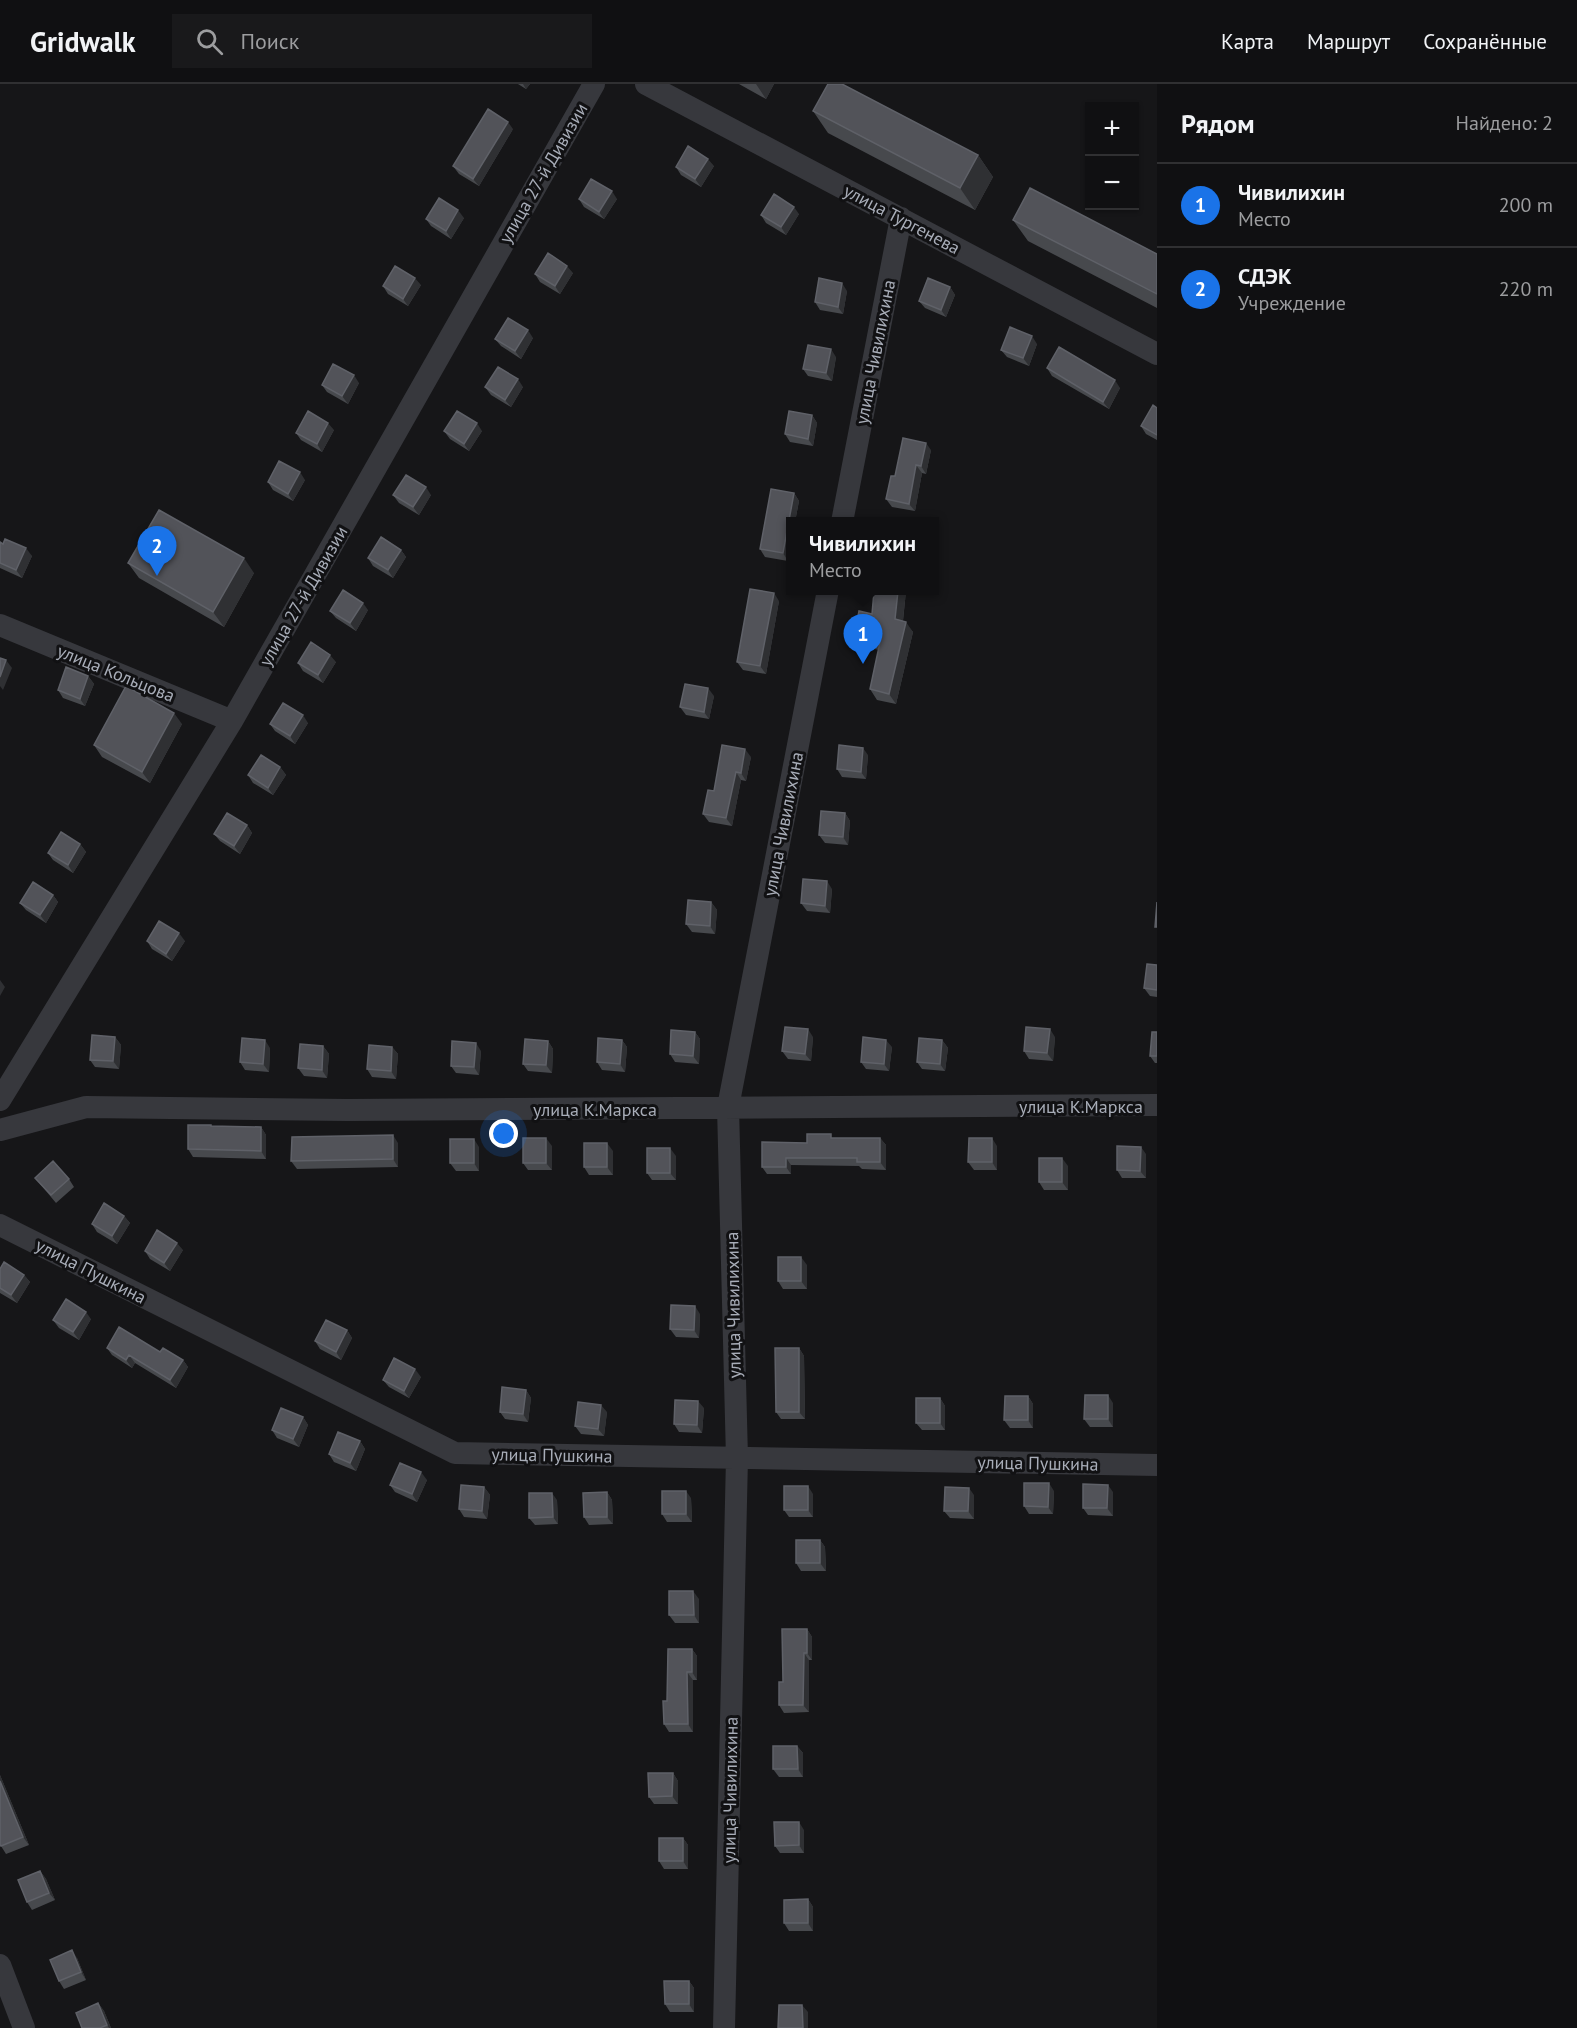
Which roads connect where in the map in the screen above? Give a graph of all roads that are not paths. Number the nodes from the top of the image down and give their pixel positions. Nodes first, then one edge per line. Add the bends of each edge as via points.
1 (594, 84) edge
2 (646, 84) edge
3 (901, 218) junction
4 (1157, 354) edge
5 (843, 517) edge
6 (827, 595) edge
7 (0, 626) edge
8 (232, 721) junction
9 (0, 1100) edge
10 (1157, 1105) edge
11 (728, 1107) junction
12 (0, 1130) edge
13 (0, 1226) edge
14 (737, 1458) junction
15 (1157, 1466) edge
16 (0, 1965) edge
17 (24, 2028) edge
18 (724, 2028) edge

1 - 8 street, улица 27-й Дивизии
2 - 3 street, улица Тургенева
3 - 4 street, улица Тургенева
3 - 5 street, улица Чивилихина
6 - 11 street, улица Чивилихина
7 - 8 street, улица Кольцова
8 - 9 street, улица 27-й Дивизии
10 - 11 street, улица К.Маркса
11 - 12 street, улица К.Маркса via 86,1107
11 - 14 street, улица Чивилихина
13 - 14 street, улица Пушкина via 455,1453
14 - 15 street, улица Пушкина
14 - 18 street, улица Чивилихина
16 - 17 street

